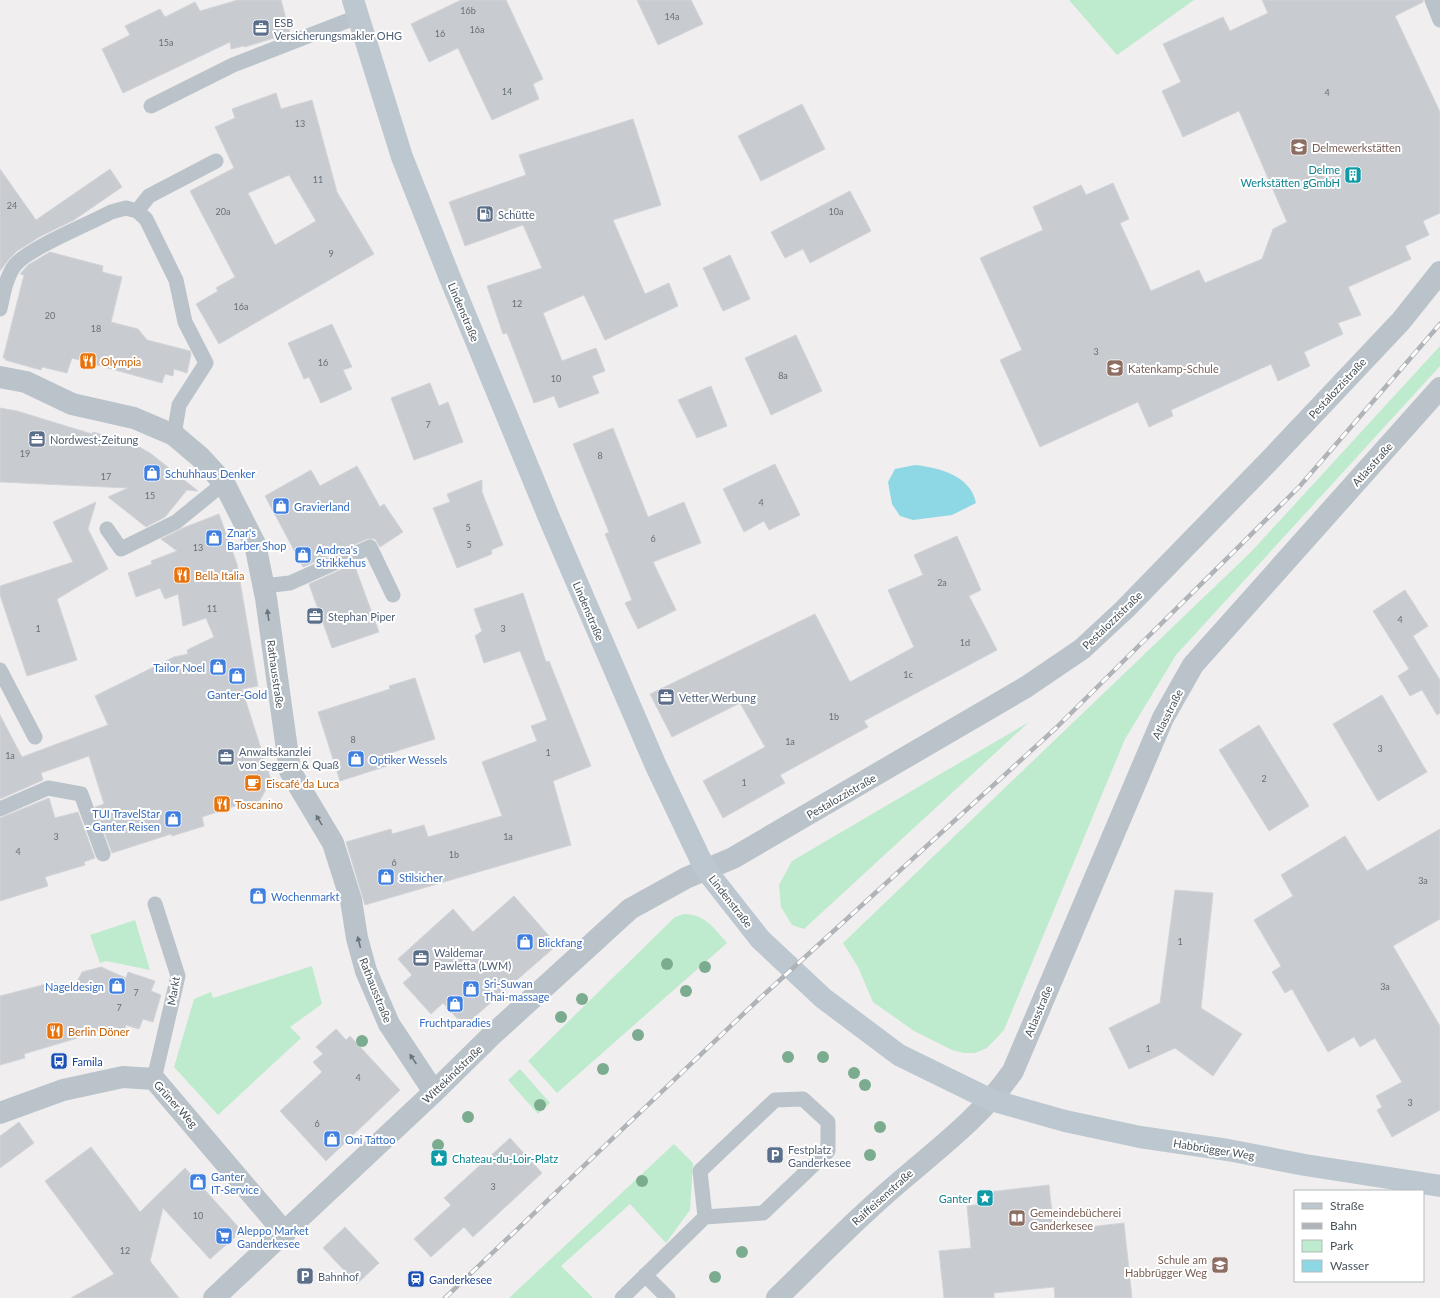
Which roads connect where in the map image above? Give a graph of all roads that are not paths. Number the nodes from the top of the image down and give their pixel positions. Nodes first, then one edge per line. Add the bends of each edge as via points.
1 (1432, 0) edge
2 (355, 8) edge
3 (1440, 20) edge
4 (151, 106) dead end
5 (216, 161) dead end
6 (137, 211) junction
7 (1440, 272) edge
8 (0, 309) edge
9 (0, 377) edge
10 (1440, 388) edge
11 (174, 436) junction
12 (224, 483) junction
13 (107, 529) dead end
14 (264, 586) junction
15 (393, 595) dead end
16 (0, 670) edge
17 (35, 737) dead end
18 (0, 809) edge
19 (103, 854) dead end
20 (705, 869) junction
21 (155, 904) dead end
22 (154, 1079) junction
23 (434, 1092) junction
24 (991, 1100) junction
25 (0, 1113) edge
26 (1440, 1186) edge
27 (705, 1216) junction
28 (285, 1233) junction
29 (645, 1275) junction
30 (214, 1298) edge
31 (622, 1298) edge
32 (668, 1298) edge
33 (776, 1298) edge

1 - 3 lane
2 - 4 lane
2 - 20 street, Lindenstraße via 402,157 450,278 647,745
5 - 6 lane via 149,196
6 - 8 lane via 126,208 112,212 27,254 14,266 5,287
6 - 11 lane via 146,219 170,266 176,280 185,322 206,363 179,405
7 - 20 street, Pestalozzistraße via 1401,321 1268,462 1082,649 1020,691 733,858
9 - 11 street, Rathausstraße via 26,382 72,404 134,418
10 - 24 street, Atlasstraße via 1193,665 1163,718 1013,1071
11 - 12 street, Rathausstraße via 200,457
12 - 13 lane via 176,522 121,549
12 - 14 street, Rathausstraße via 255,544
14 - 15 lane via 290,582 370,547
23 -> 14 street, Rathausstraße via 389,1024 366,971 351,900 332,843 290,771
16 - 17 lane
18 - 19 lane via 48,788 81,794
20 - 23 street, Wittekindstraße via 630,909 492,1035
20 - 24 street, Lindenstraße via 760,938 823,998 898,1055
21 - 22 lane, Markt via 178,976
22 - 25 street, Grüner Weg via 123,1077 63,1090
22 - 28 street, Grüner Weg
23 - 28 street, Wittekindstraße
24 - 26 street, Habbrügger Weg via 1065,1122 1140,1137
24 - 33 street, Raiffeisenstraße via 974,1118 857,1219
27 - 27 lane via 700,1171 775,1100 803,1099 828,1122 828,1151 763,1213
27 - 29 lane
28 - 30 street, Wittekindstraße
29 - 31 lane
29 - 32 lane

